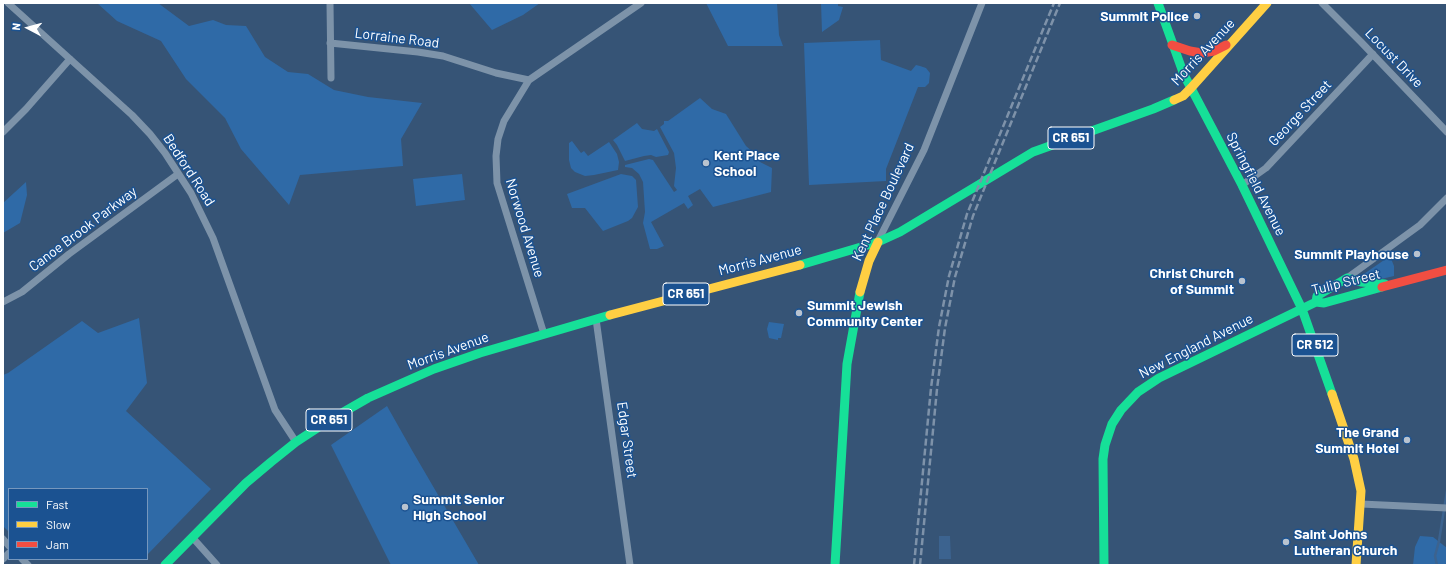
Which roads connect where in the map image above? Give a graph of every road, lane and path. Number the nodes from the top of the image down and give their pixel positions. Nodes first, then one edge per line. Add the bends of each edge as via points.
1 (8, 3) edge
2 (330, 3) edge
3 (642, 3) edge
4 (982, 3) edge
5 (1158, 3) edge
6 (1267, 3) edge
7 (1322, 3) edge
8 (633, 5) edge
9 (1232, 42) junction
10 (330, 44) junction
11 (1172, 45) junction
12 (1373, 54) junction
13 (70, 59) junction
14 (331, 78) dead end
15 (529, 80) junction
16 (1191, 88) junction
17 (3, 132) edge
18 (1447, 132) edge
19 (178, 174) junction
20 (1242, 184) junction
21 (1447, 198) edge
22 (878, 242) junction
23 (1447, 270) edge
24 (1347, 278) junction
25 (1397, 284) junction
26 (3, 302) edge
27 (1316, 302) junction
28 (1302, 309) junction
29 (596, 319) junction
30 (544, 334) junction
31 (296, 442) junction
32 (1361, 504) junction
33 (1447, 508) edge
34 (192, 537) junction
35 (165, 565) edge
36 (217, 565) edge
37 (630, 565) edge
38 (835, 565) edge
39 (1104, 565) edge
40 (1356, 565) edge

1 - 13 street, Bedford Road
2 - 10 street
3 - 8 street, Norwood Avenue
4 - 22 street, Kent Place Boulevard via 924,150
5 - 11 main road, Springfield Avenue
6 - 9 main road, Morris Avenue
7 - 12 street, Locust Drive
8 - 15 street, Norwood Avenue
9 - 11 main road via 1208,53
9 - 16 main road, Morris Avenue
10 - 14 street
10 - 15 street, Lorraine Road via 443,56 496,73
11 - 16 main road, Springfield Avenue
12 - 18 street, Locust Drive
12 - 20 street, George Street via 1266,168
13 - 17 street
13 - 19 street, Bedford Road via 132,115 154,139
15 - 30 street, Norwood Avenue via 504,121 498,139 496,172 500,196
16 - 20 main road, Springfield Avenue / CR 512
16 - 22 main road, Morris Avenue / CR 651 via 1171,102 1033,152 900,232
19 - 26 street, Canoe Brook Parkway via 22,292
19 - 31 street, Bedford Road via 191,193 213,238 275,410
20 - 28 main road, Springfield Avenue / CR 512
21 - 24 street via 1420,225
22 - 29 main road, Morris Avenue / CR 651
22 - 38 main road, Kent Place Boulevard via 869,261 858,298 848,364
23 - 25 main road, Tulip Street
24 - 25 main road, Tulip Street via 1370,283
24 - 27 main road via 1317,296
25 - 27 main road, Tulip Street via 1324,303
27 - 28 main road, Tulip Street
28 - 32 main road, Springfield Avenue / CR 512 via 1354,458
28 - 39 main road, New England Avenue via 1148,384 1121,410 1107,436 1103,459
29 - 30 main road, Morris Avenue / CR 651
29 - 37 street, Edgar Street
30 - 31 main road, Morris Avenue / CR 651 via 434,369 387,389 328,421
31 - 34 main road, Morris Avenue / CR 651 via 246,483
32 - 33 street
32 - 40 main road, Springfield Avenue / CR 512
34 - 35 main road, Morris Avenue / CR 651
34 - 36 street

